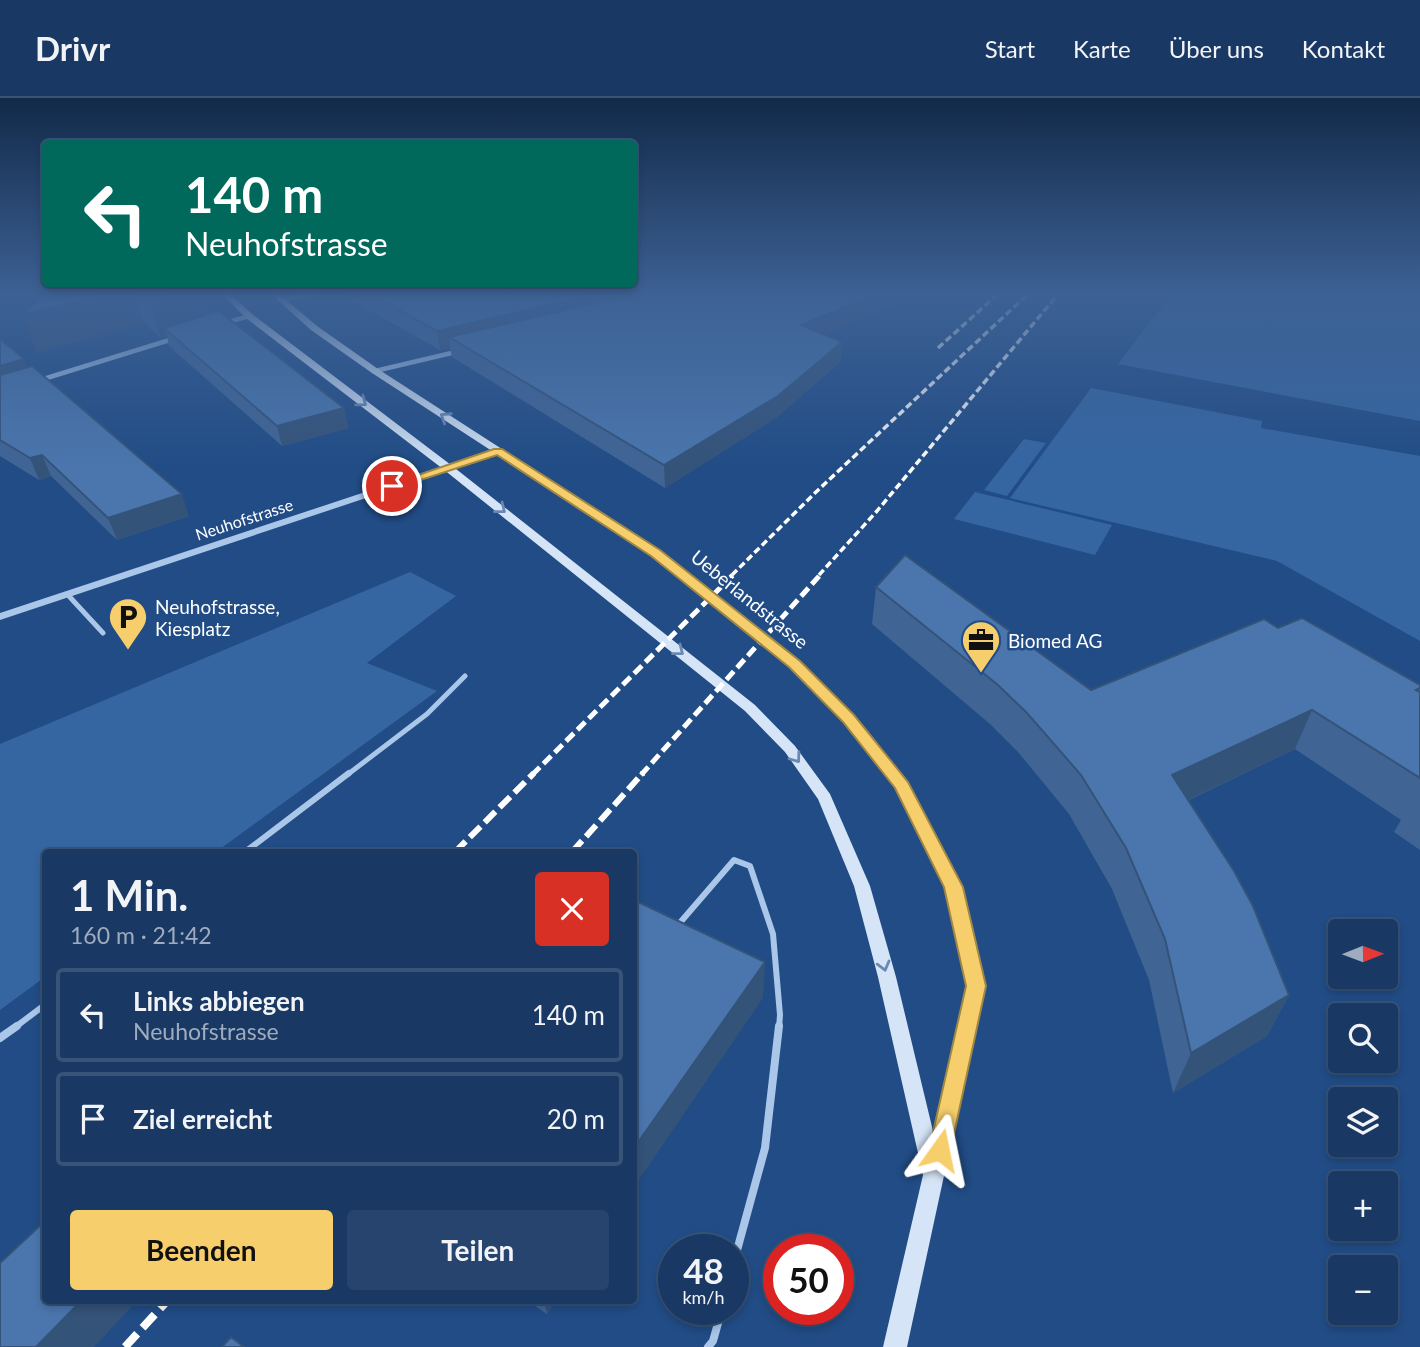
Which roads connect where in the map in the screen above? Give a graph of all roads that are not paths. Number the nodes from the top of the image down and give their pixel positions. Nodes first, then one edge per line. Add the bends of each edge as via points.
1 (135, 351) edge
2 (295, 351) edge
3 (346, 351) edge
4 (457, 351) edge
5 (375, 372) junction
6 (27, 385) edge
7 (498, 451) junction
8 (447, 467) junction
9 (67, 594) junction
10 (0, 617) edge
11 (103, 633) dead end
12 (465, 676) dead end
13 (249, 849) edge
14 (675, 929) edge
15 (42, 1007) edge
16 (0, 1038) edge
17 (934, 1177) junction
18 (741, 1234) edge
19 (718, 1325) edge
20 (708, 1347) edge
21 (895, 1347) edge

1 - 6 street
2 -> 8 main road, Ueberlandstrasse
3 - 5 main road, Ueberlandstrasse
4 - 5 street
7 -> 5 main road, Ueberlandstrasse
7 - 8 street, Neuhofstrasse
7 - 17 main road, Ueberlandstrasse via 656,553 795,664 849,719 902,786 954,887 976,986
8 - 9 street, Neuhofstrasse
8 -> 17 main road, Ueberlandstrasse via 750,708 790,750 825,798 862,886
9 - 10 street, Neuhofstrasse
9 - 11 lane
12 - 13 lane via 427,714
14 - 18 lane via 734,860 750,866 773,934 780,1015 765,1148
15 - 16 lane
17 - 21 main road, Ueberlandstrasse
19 - 20 lane

